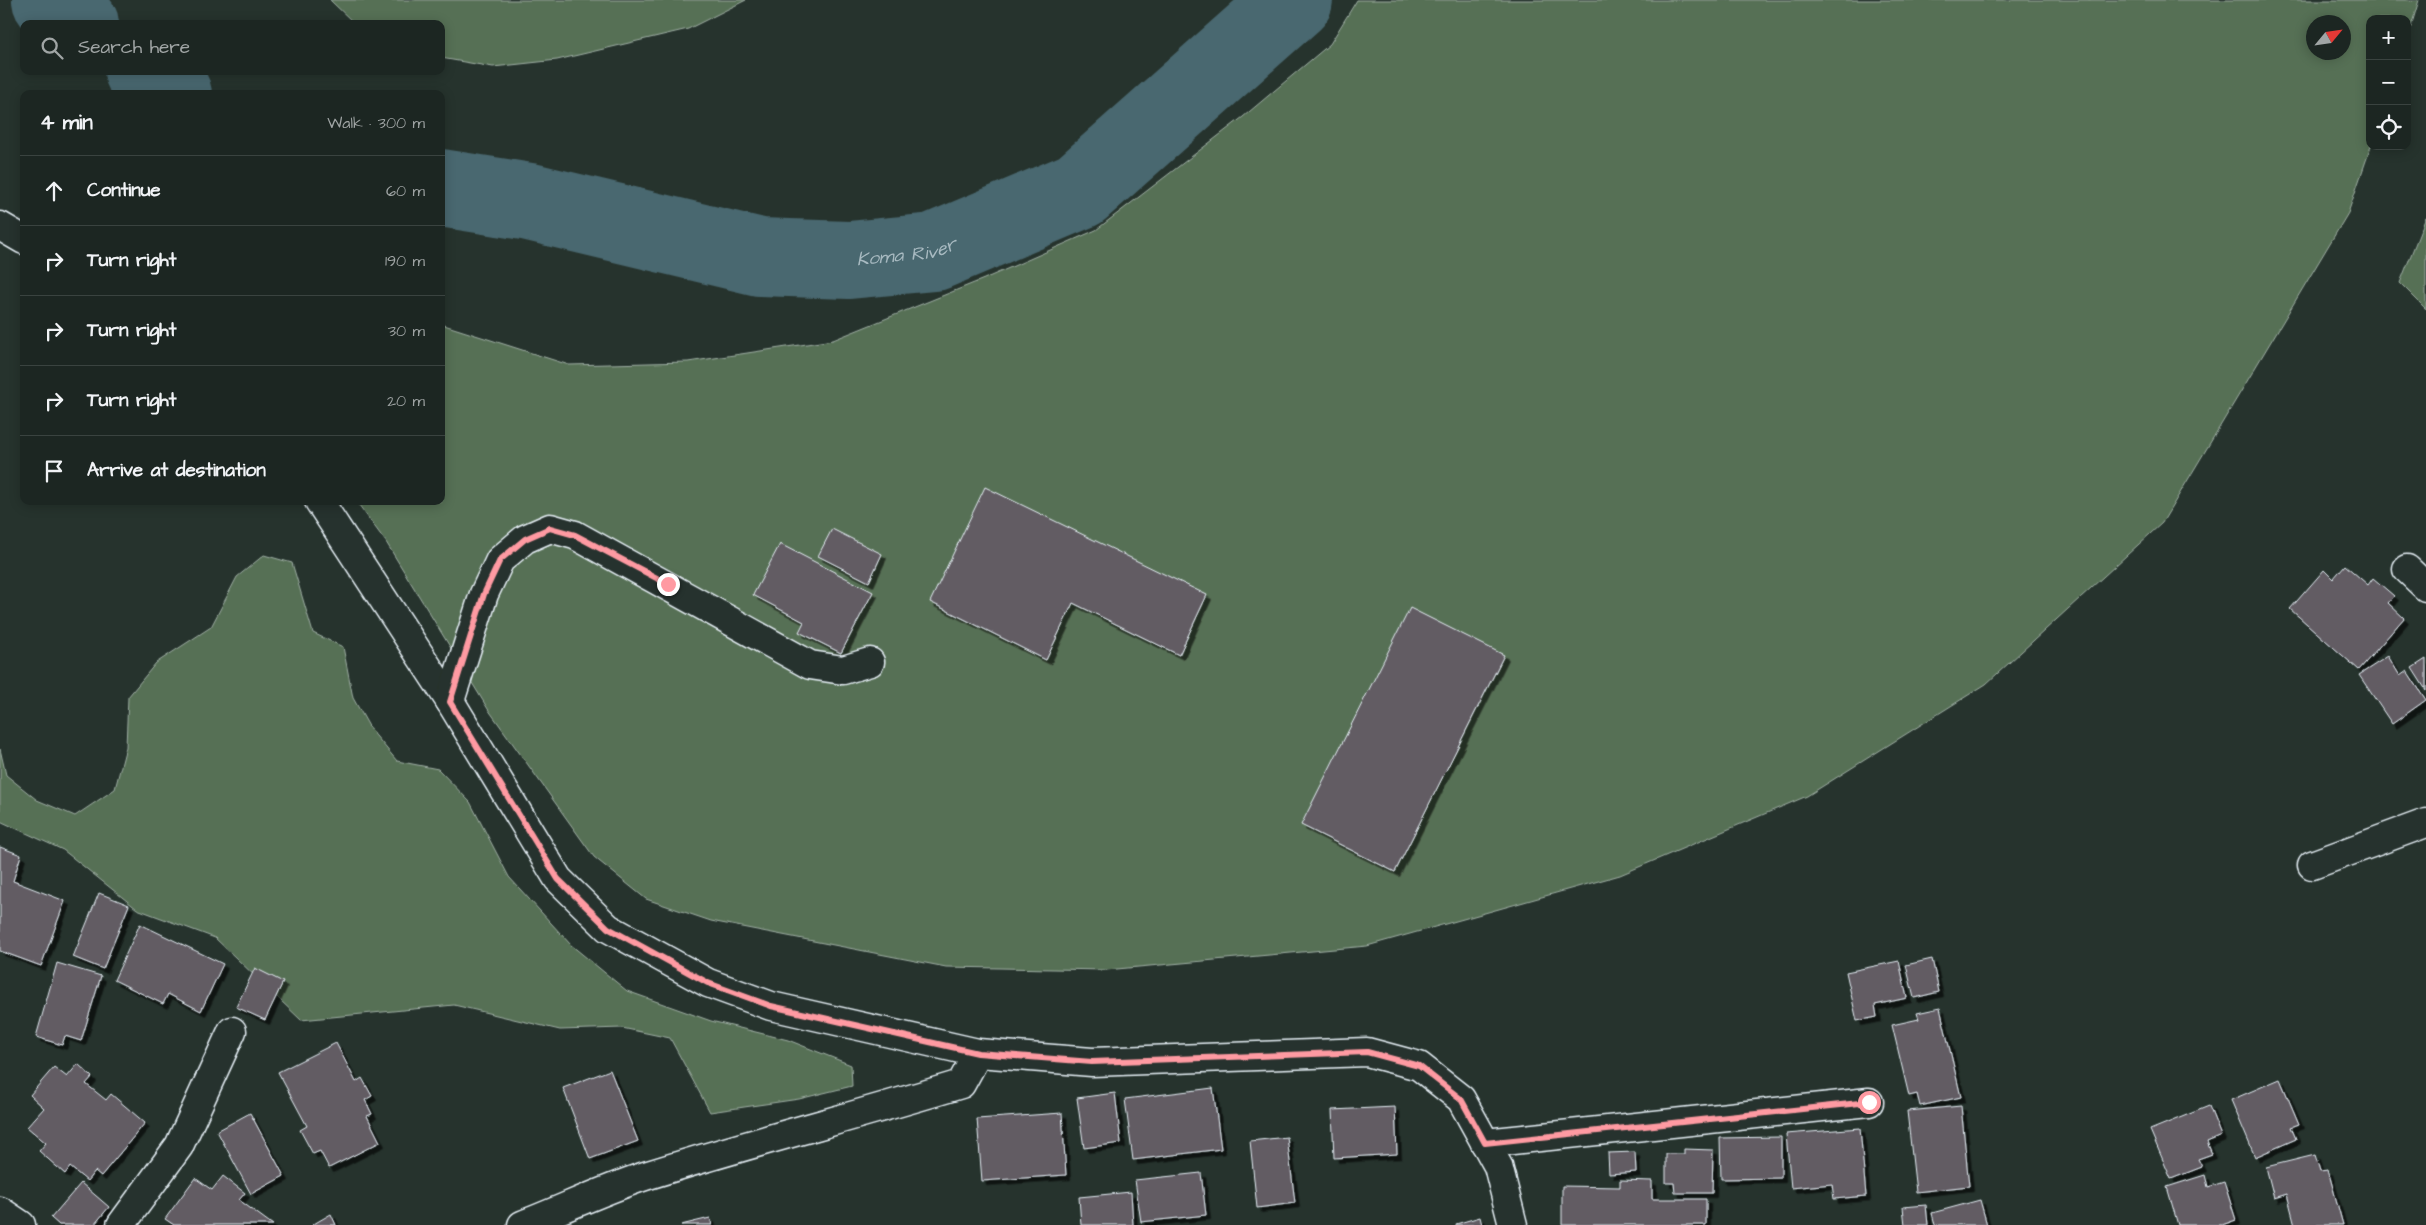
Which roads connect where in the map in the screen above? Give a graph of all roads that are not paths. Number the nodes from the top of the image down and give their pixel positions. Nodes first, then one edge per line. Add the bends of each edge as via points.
1 (0, 226) edge
2 (20, 238) edge
3 (322, 505) edge
4 (870, 662) dead end
5 (450, 702) junction
6 (2426, 822) edge
7 (2312, 865) dead end
8 (232, 1031) dead end
9 (978, 1053) junction
10 (1869, 1102) dead end
11 (1485, 1143) junction
12 (0, 1211) edge
13 (21, 1225) edge
14 (121, 1225) edge
15 (522, 1225) edge
16 (1513, 1225) edge

1 - 2 street
3 - 5 street
4 - 5 street via 844,670 810,665 575,535 550,528 525,539 500,560 484,594
5 - 9 street via 558,879 608,928 708,983 771,1006
6 - 7 street
8 - 14 street via 179,1146
9 - 11 street via 1092,1062 1367,1052 1419,1066 1461,1099
9 - 15 street via 961,1084 643,1177
10 - 11 street
11 - 16 street via 1498,1166
12 - 13 street

